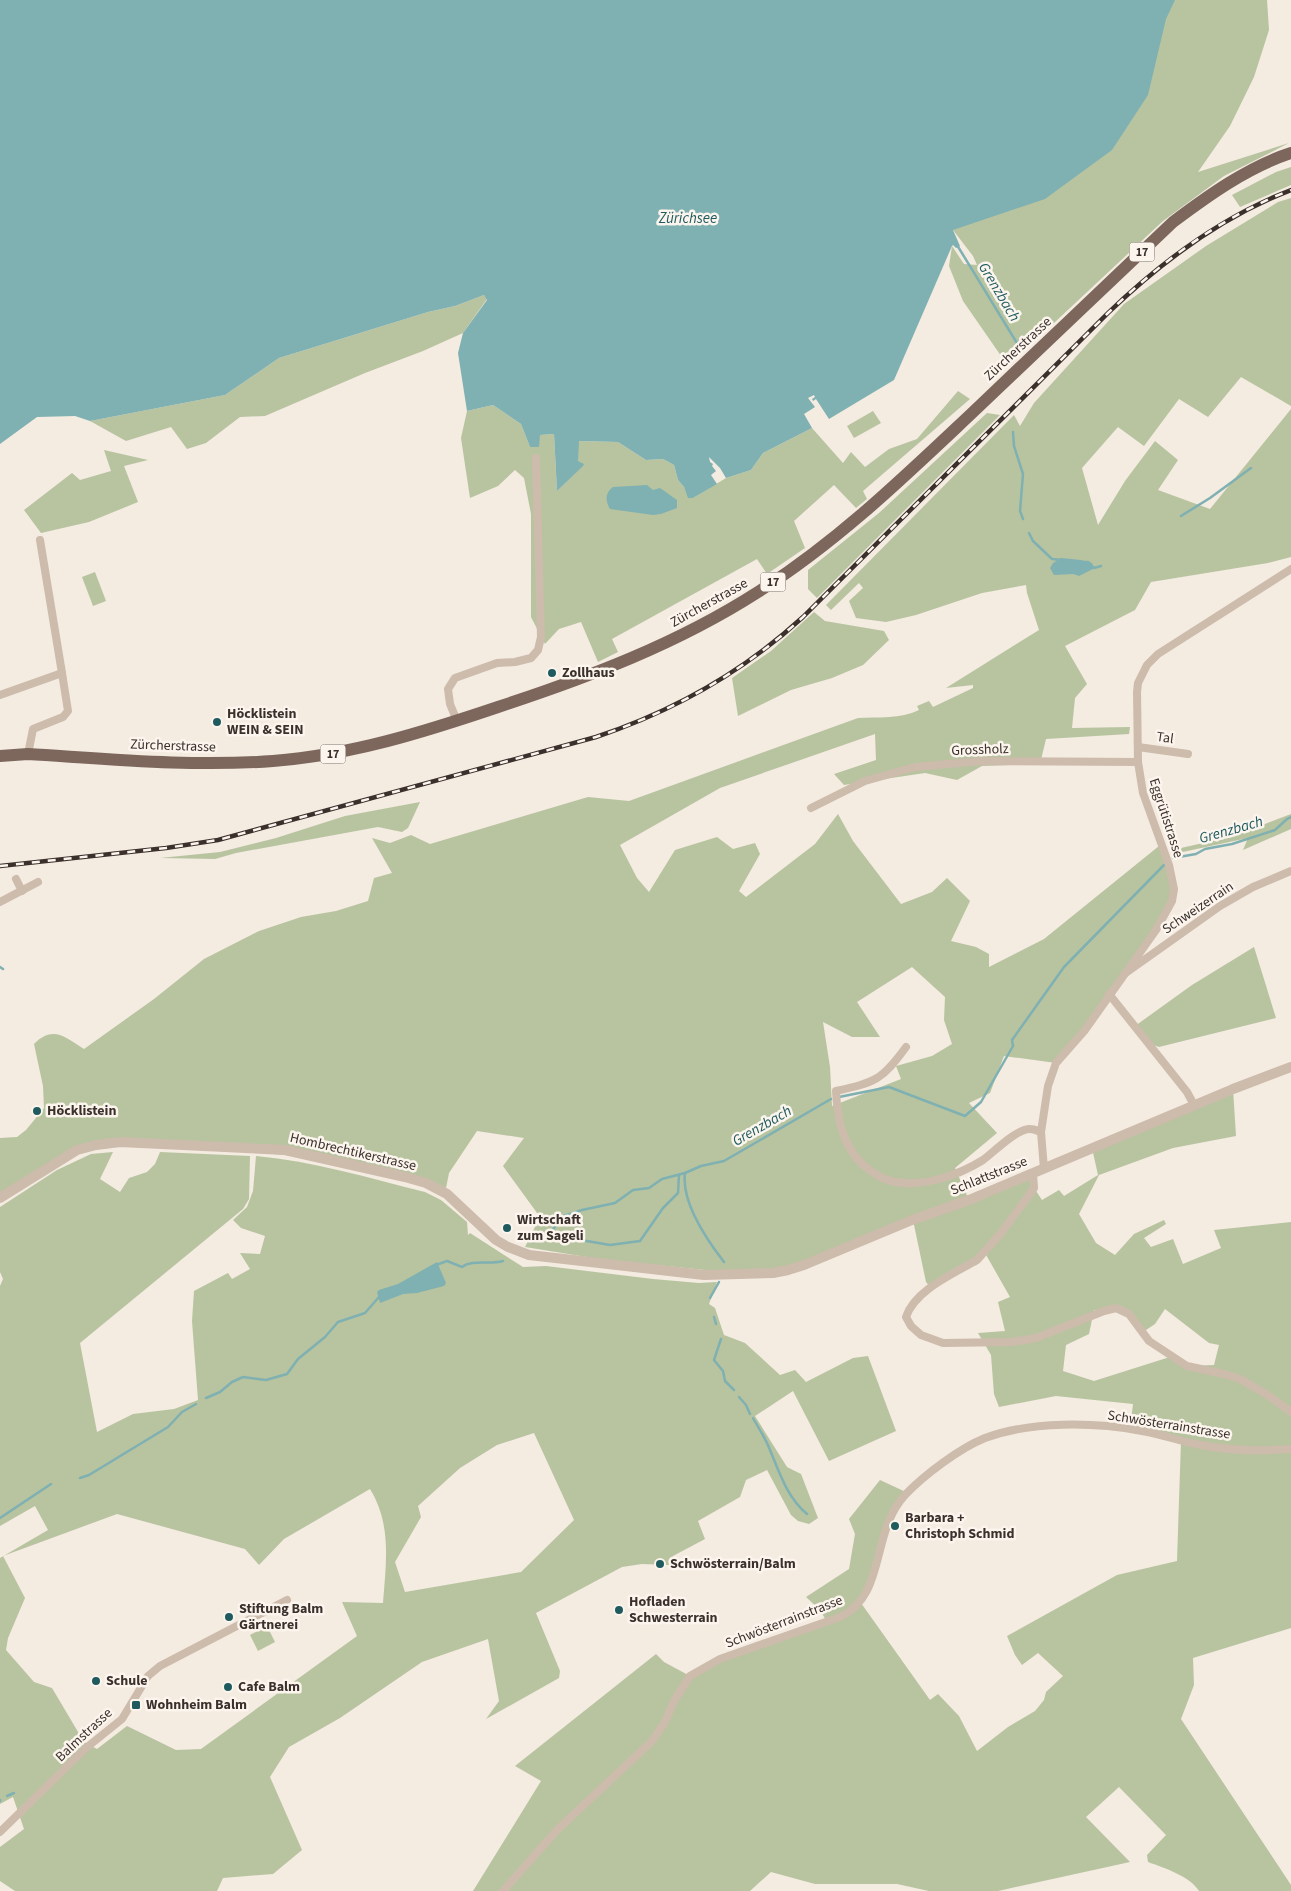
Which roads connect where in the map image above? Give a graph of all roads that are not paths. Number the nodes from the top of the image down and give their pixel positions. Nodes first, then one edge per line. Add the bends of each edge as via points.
1 (1291, 153) edge
2 (536, 458) dead end
3 (40, 540) dead end
4 (1291, 569) edge
5 (62, 673) junction
6 (0, 695) edge
7 (457, 721) junction
8 (1138, 747) junction
9 (28, 754) junction
10 (1188, 754) dead end
11 (0, 756) edge
12 (1138, 762) junction
13 (811, 808) dead end
14 (1291, 871) edge
15 (16, 879) dead end
16 (38, 882) dead end
17 (22, 891) junction
18 (0, 902) edge
19 (1123, 975) junction
20 (1109, 994) junction
21 (906, 1046) dead end
22 (1291, 1067) edge
23 (1194, 1105) junction
24 (1041, 1132) junction
25 (1044, 1169) junction
26 (1033, 1174) junction
27 (0, 1198) edge
28 (688, 1274) joint
29 (1291, 1412) edge
30 (1291, 1449) edge
31 (287, 1600) dead end
32 (0, 1832) edge
33 (503, 1891) edge

1 - 7 main road, Zürcherstrasse / 17 via 1236,179 1173,222 885,495 790,571 712,620 650,651 598,673
2 - 7 street via 541,637 538,650 531,658 497,662 455,678 448,689
3 - 5 street
4 - 8 street, Eggrütistrasse via 1152,660 1142,672 1137,692
5 - 6 street
5 - 9 street via 68,711 63,717 32,729
7 - 9 main road, Zürcherstrasse / 17 via 341,753 273,761 201,764
8 - 10 street, Tal
8 - 12 street, Eggrütistrasse
9 - 11 main road, Zürcherstrasse / 17
12 - 13 street, Grossholz via 981,761 915,767 865,781
12 - 19 street, Eggrütistrasse via 1143,793 1174,889 1172,901 1156,930
14 - 19 street, Schweizerrain via 1220,906
15 - 17 street
16 - 17 street
17 - 18 street
19 - 20 street, Eggrütistrasse
20 - 23 street
20 - 24 street, Eggrütistrasse via 1085,1030 1056,1063 1048,1086
21 - 24 street via 877,1080 836,1091 836,1112 851,1152 878,1176 895,1182 932,1180 982,1160 1022,1131
22 - 23 street, Schlattstrasse
23 - 25 street, Schlattstrasse
24 - 25 street, Eggrütistrasse
25 - 26 street, Schlattstrasse
26 - 28 street, Schlattstrasse via 788,1270
26 - 29 street via 1034,1188 985,1252 925,1292 909,1307 906,1317 911,1326 921,1335 943,1343 1012,1342 1036,1338 1116,1308 1129,1314 1149,1341 1187,1366 1240,1379
27 - 28 street, Hombrechtikerstrasse via 78,1150 96,1144 120,1142 285,1150 405,1177 435,1187 456,1201 496,1240 521,1253
30 - 33 street, Schwösterrainstrasse via 1210,1447 1142,1431 1083,1425 1005,1432 963,1449 897,1505 885,1530 870,1586 857,1606 840,1617 720,1660 690,1676 652,1741 556,1831
31 - 32 street, Balmstrasse via 150,1673 122,1718 86,1748

